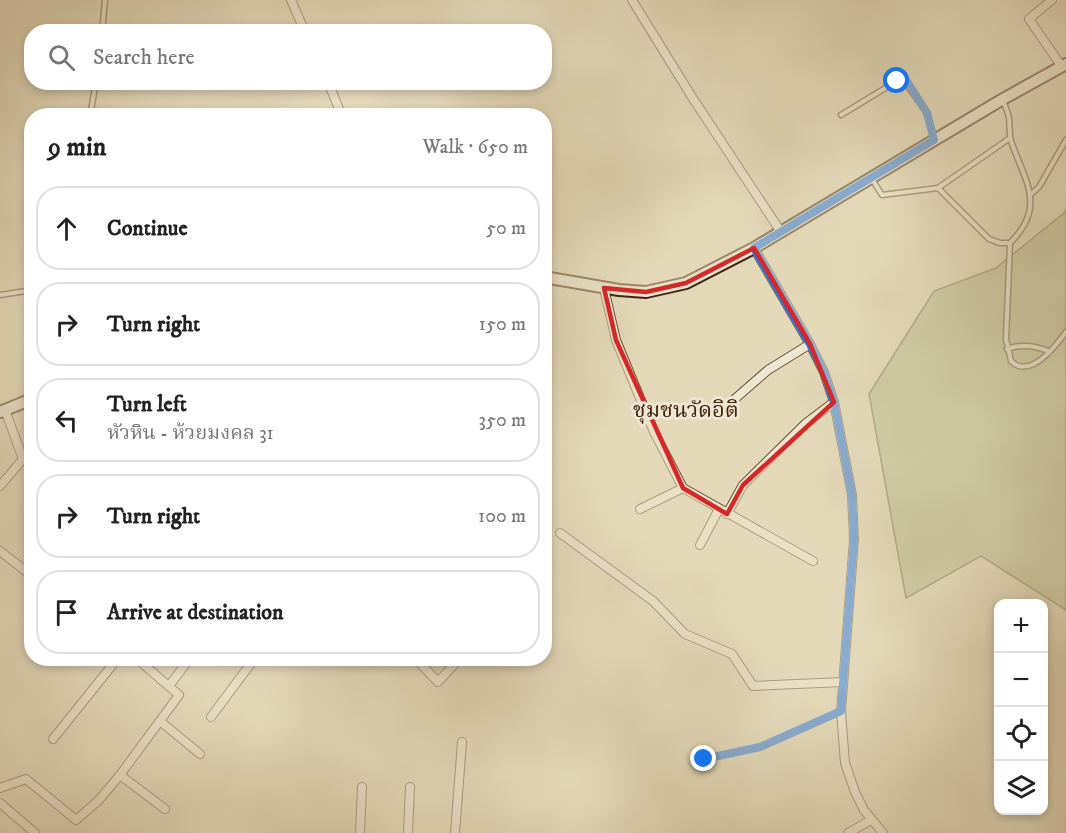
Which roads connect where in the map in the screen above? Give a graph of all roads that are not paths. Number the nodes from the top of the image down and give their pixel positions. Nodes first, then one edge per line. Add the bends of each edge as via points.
1 (105, 0) edge
2 (291, 0) edge
3 (632, 0) edge
4 (1052, 0) edge
5 (103, 24) edge
6 (302, 24) edge
7 (1064, 65) edge
8 (95, 90) edge
9 (331, 90) edge
10 (1003, 99) junction
11 (91, 108) edge
12 (339, 108) edge
13 (841, 115) dead end
14 (1010, 138) junction
15 (934, 140) junction
16 (1066, 140) edge
17 (872, 179) junction
18 (938, 188) junction
19 (1030, 195) junction
20 (781, 232) junction
21 (1010, 243) junction
22 (754, 248) junction
23 (552, 278) edge
24 (604, 288) junction
25 (24, 291) edge
26 (0, 295) edge
27 (1066, 332) edge
28 (810, 344) junction
29 (1007, 350) junction
30 (1048, 351) junction
31 (24, 402) edge
32 (834, 402) junction
33 (729, 404) dead end
34 (3, 411) edge
35 (0, 486) edge
36 (682, 488) junction
37 (640, 509) dead end
38 (723, 512) junction
39 (560, 533) dead end
40 (700, 545) dead end
41 (0, 551) edge
42 (813, 561) dead end
43 (24, 570) edge
44 (112, 666) edge
45 (145, 666) edge
46 (184, 666) edge
47 (249, 666) edge
48 (422, 666) edge
49 (453, 666) edge
50 (843, 682) junction
51 (169, 686) junction
52 (841, 711) junction
53 (211, 717) dead end
54 (160, 722) junction
55 (53, 740) dead end
56 (462, 742) dead end
57 (200, 754) dead end
58 (704, 759) dead end
59 (120, 775) junction
60 (362, 787) dead end
61 (411, 787) dead end
62 (0, 788) edge
63 (0, 803) edge
64 (165, 809) dead end
65 (871, 820) junction
66 (35, 833) edge
67 (360, 833) edge
68 (408, 833) edge
69 (455, 833) edge
70 (848, 833) edge
71 (883, 833) edge

1 - 5 lane
2 - 6 street
3 - 20 street
4 - 7 street via 1029,19
7 - 10 main road
8 - 11 lane
9 - 12 street
10 - 14 lane
10 - 15 main road
13 - 15 lane via 903,80 927,113
14 - 18 lane
14 - 19 lane
15 - 17 main road
16 - 19 lane via 1040,187
17 - 18 lane via 882,195
17 - 20 main road
18 - 21 lane via 989,239
19 - 21 lane via 1028,220
20 - 22 main road
21 - 29 lane
22 - 24 main road via 686,283 665,289 646,292
22 - 28 street
23 - 24 main road
24 - 36 street via 616,340
25 - 26 lane
27 - 30 lane
28 - 32 street
28 - 33 street via 768,370
29 - 30 lane via 1018,345
29 - 30 lane via 1011,361 1019,366 1029,366
31 - 34 main road
32 - 38 street via 805,424 743,485
32 - 50 street via 852,495 854,539
34 - 35 street via 23,459
36 - 37 street
36 - 38 street
38 - 40 street
38 - 42 street
39 - 50 street via 652,601 685,634 732,654 753,686
41 - 43 street
44 - 55 street
45 - 51 street
46 - 51 street
47 - 53 street
48 - 49 street via 438,682
50 - 52 street
51 - 54 street via 179,695
52 - 58 lane via 760,747
52 - 65 street via 845,763
54 - 57 street
54 - 59 street
56 - 69 street
59 - 62 street via 76,820 26,779
59 - 64 street
60 - 67 street
61 - 68 street
63 - 66 street
65 - 70 street
65 - 71 street

